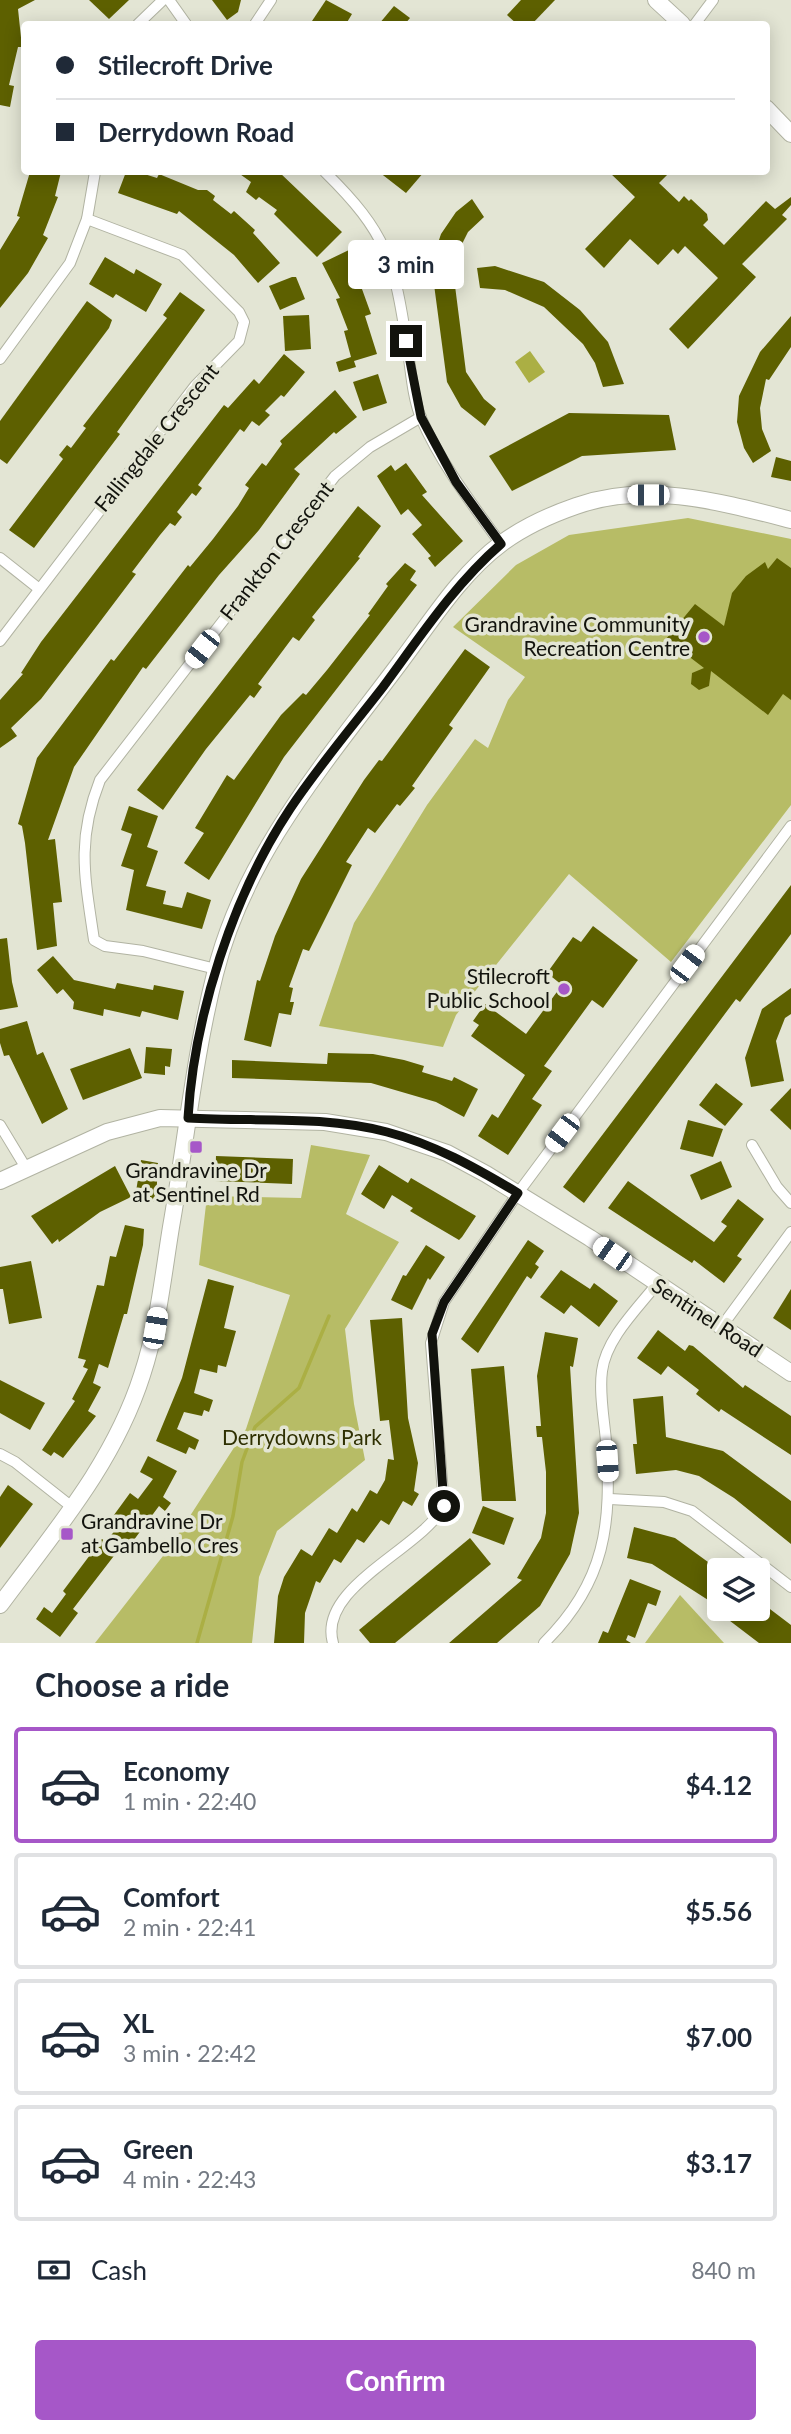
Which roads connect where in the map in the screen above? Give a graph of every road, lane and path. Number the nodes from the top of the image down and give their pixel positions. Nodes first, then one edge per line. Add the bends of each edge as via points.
1 (163, 0) edge
2 (169, 0) edge
3 (271, 0) edge
4 (656, 0) edge
5 (713, 0) edge
6 (141, 21) edge
7 (184, 21) edge
8 (256, 21) edge
9 (679, 21) edge
10 (697, 21) edge
11 (770, 112) edge
12 (791, 134) edge
13 (95, 175) edge
14 (328, 175) edge
15 (87, 219) junction
16 (0, 359) edge
17 (421, 417) junction
18 (791, 520) edge
19 (501, 544) junction
20 (0, 558) edge
21 (38, 588) junction
22 (0, 640) edge
23 (791, 826) edge
24 (216, 969) junction
25 (188, 1118) junction
26 (0, 1125) edge
27 (752, 1145) dead end
28 (26, 1168) junction
29 (0, 1181) edge
30 (518, 1193) junction
31 (791, 1203) edge
32 (791, 1233) edge
33 (656, 1285) junction
34 (722, 1326) junction
35 (791, 1373) edge
36 (0, 1454) edge
37 (610, 1499) junction
38 (72, 1507) junction
39 (791, 1587) edge
40 (0, 1605) edge
41 (333, 1643) edge
42 (544, 1643) edge

1 - 6 street
2 - 7 street
3 - 8 street
4 - 9 street
5 - 10 street
11 - 12 street
13 - 15 street
14 - 17 street via 375,228 393,267
15 - 16 street via 70,263
15 - 21 street, Fallingdale Crescent via 182,256 239,312 244,331 195,386
17 - 19 street via 456,482
17 - 24 street, Frankton Crescent via 370,447 335,475 100,780 92,799 83,858 94,940
18 - 19 street via 671,494 624,495 575,506 538,521
19 - 24 street via 457,589 290,810 235,915
20 - 21 street
21 - 22 street, Fallingdale Crescent
23 - 30 street
24 - 25 street via 194,1067
25 - 28 street, Sentinel Road via 160,1118 126,1126
25 - 30 street, Sentinel Road via 325,1122 386,1132 447,1153
25 - 38 street via 158,1309 143,1373 102,1466
26 - 28 street
27 - 31 street
28 - 29 street, Sentinel Road
30 - 33 street, Sentinel Road
30 - 41 street via 444,1302 432,1334 444,1506 427,1527 346,1595 332,1616
32 - 34 street
33 - 34 street, Sentinel Road
33 - 37 street via 612,1344 602,1370
34 - 35 street, Sentinel Road
36 - 38 street
37 - 39 street via 664,1502 692,1511
37 - 42 street via 604,1541 587,1589
38 - 40 street

